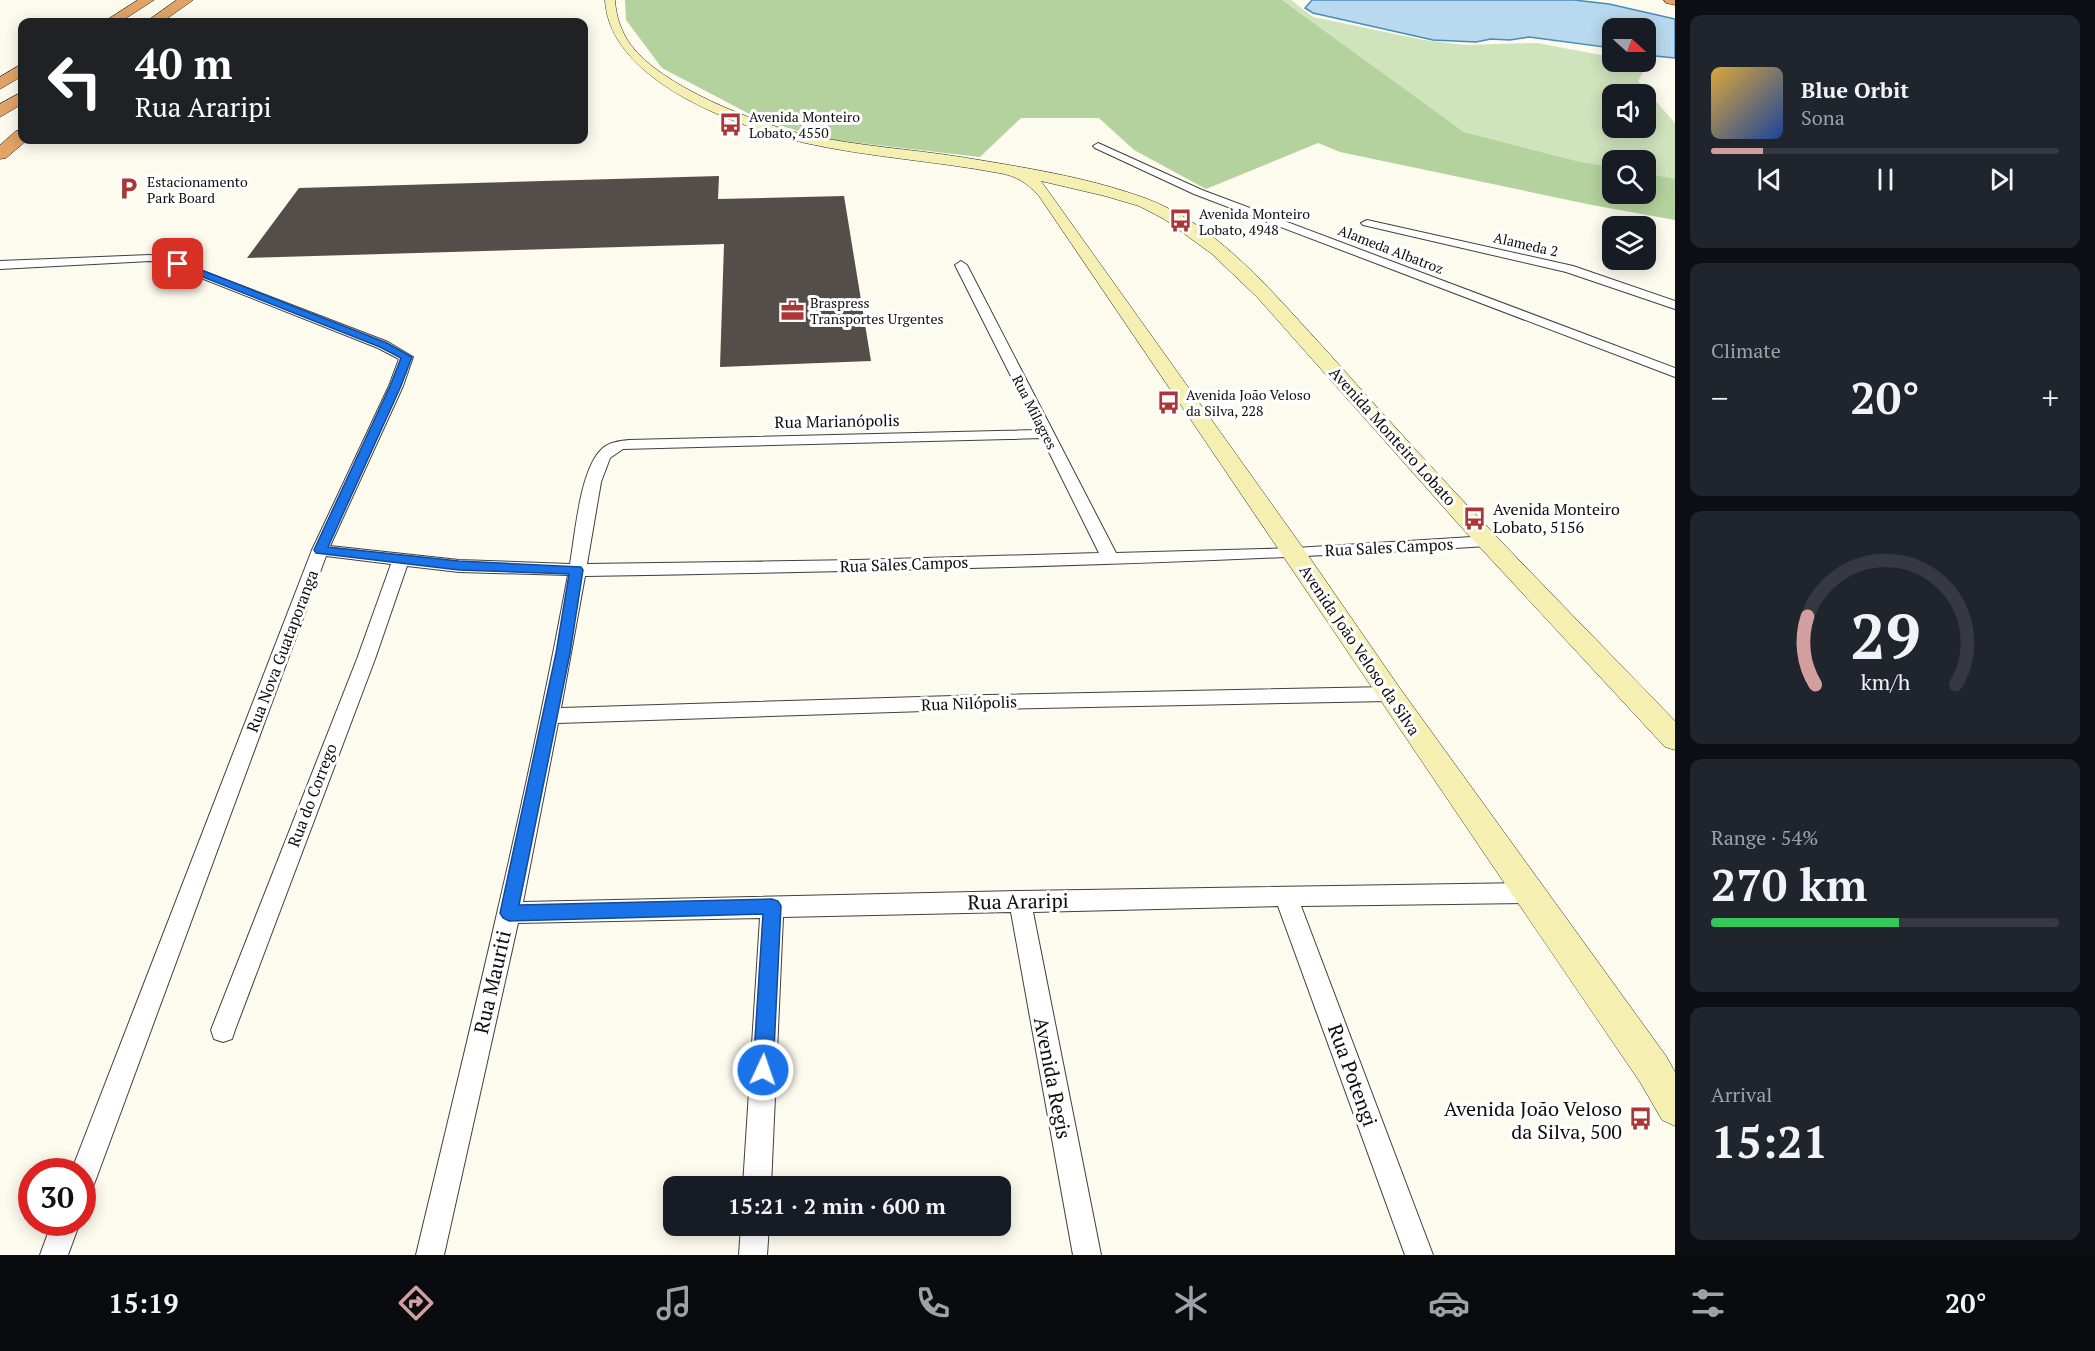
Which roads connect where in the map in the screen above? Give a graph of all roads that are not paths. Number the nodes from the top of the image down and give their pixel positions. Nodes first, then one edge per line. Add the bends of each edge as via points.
1 (127, 0) edge
2 (610, 0) edge
3 (155, 2) edge
4 (192, 2) edge
5 (100, 18) edge
6 (120, 18) edge
7 (126, 18) edge
8 (136, 18) edge
9 (161, 18) edge
10 (171, 18) edge
11 (18, 72) edge
12 (18, 81) edge
13 (0, 84) edge
14 (18, 89) edge
15 (0, 92) edge
16 (0, 100) edge
17 (18, 100) edge
18 (0, 112) edge
19 (18, 116) edge
20 (0, 129) edge
21 (18, 130) edge
22 (18, 138) edge
23 (0, 144) edge
24 (1098, 146) dead end
25 (0, 154) edge
26 (1019, 172) junction
27 (1076, 184) junction
28 (1044, 193) junction
29 (1367, 223) dead end
30 (0, 265) edge
31 (961, 265) dead end
32 (1675, 305) edge
33 (1675, 373) edge
34 (1046, 435) junction
35 (629, 444) joint
36 (1488, 541) junction
37 (320, 550) junction
38 (1295, 553) junction
39 (1110, 558) junction
40 (401, 560) junction
41 (577, 570) junction
42 (1389, 694) junction
43 (549, 716) junction
44 (1675, 739) edge
45 (1527, 893) junction
46 (1286, 896) junction
47 (1020, 901) junction
48 (772, 906) junction
49 (509, 913) junction
50 (223, 1030) dead end
51 (1675, 1107) edge
52 (90, 1158) edge
53 (758, 1176) edge
54 (61, 1236) edge
55 (754, 1236) edge
56 (54, 1255) edge
57 (430, 1255) edge
58 (753, 1255) edge
59 (1087, 1255) edge
60 (1419, 1255) edge

1 - 5 highway
2 - 26 main road, Avenida Monteiro Lobato via 616,29 638,61 669,82 746,120 792,136
3 - 6 highway
3 - 7 highway
3 - 8 highway
4 - 9 highway
4 - 10 highway
11 - 13 highway
12 - 15 highway
14 - 16 highway
17 - 18 highway
19 - 20 highway
21 - 23 highway
22 - 25 highway
24 - 33 street, Alameda Albatroz via 1198,192
26 - 27 main road, Avenida Monteiro Lobato
26 - 28 main road, Avenida Monteiro Lobato
27 - 28 main road
27 - 36 main road, Avenida Monteiro Lobato via 1143,203 1204,238 1288,320
28 - 38 main road, Avenida João Veloso da Silva
29 - 32 street, Alameda 2 via 1569,269
30 - 37 street, Rua Nova Guataporanga via 129,258 165,260 406,357
31 - 34 street, Rua Milagres
34 - 35 street, Rua Marianópolis
34 - 39 street, Rua Milagres
35 - 41 street, Rua Mauriti via 610,448 603,455 593,482
36 - 38 street, Rua Sales Campos
36 - 44 main road, Avenida Monteiro Lobato
37 - 40 street, Rua Sales Campos
37 - 52 street, Rua Nova Guataporanga
38 - 39 street, Rua Sales Campos
38 - 42 main road, Avenida João Veloso da Silva
39 - 41 street, Rua Sales Campos
40 - 41 street, Rua Sales Campos
40 - 50 street, Rua do Corrego
41 - 43 street, Rua Mauriti
42 - 43 street, Rua Nilópolis
42 - 45 main road, Avenida João Veloso da Silva
43 - 49 street, Rua Mauriti
45 - 46 street, Rua Araripi
45 - 51 main road, Avenida João Veloso da Silva via 1653,1069
46 - 47 street, Rua Araripi
46 - 60 street, Rua Potengi
47 - 48 street, Rua Araripi
47 - 59 street, Avenida Regis
48 - 49 street, Rua Araripi
48 - 53 street
49 - 57 street, Rua Mauriti
54 - 56 street
55 - 58 street

